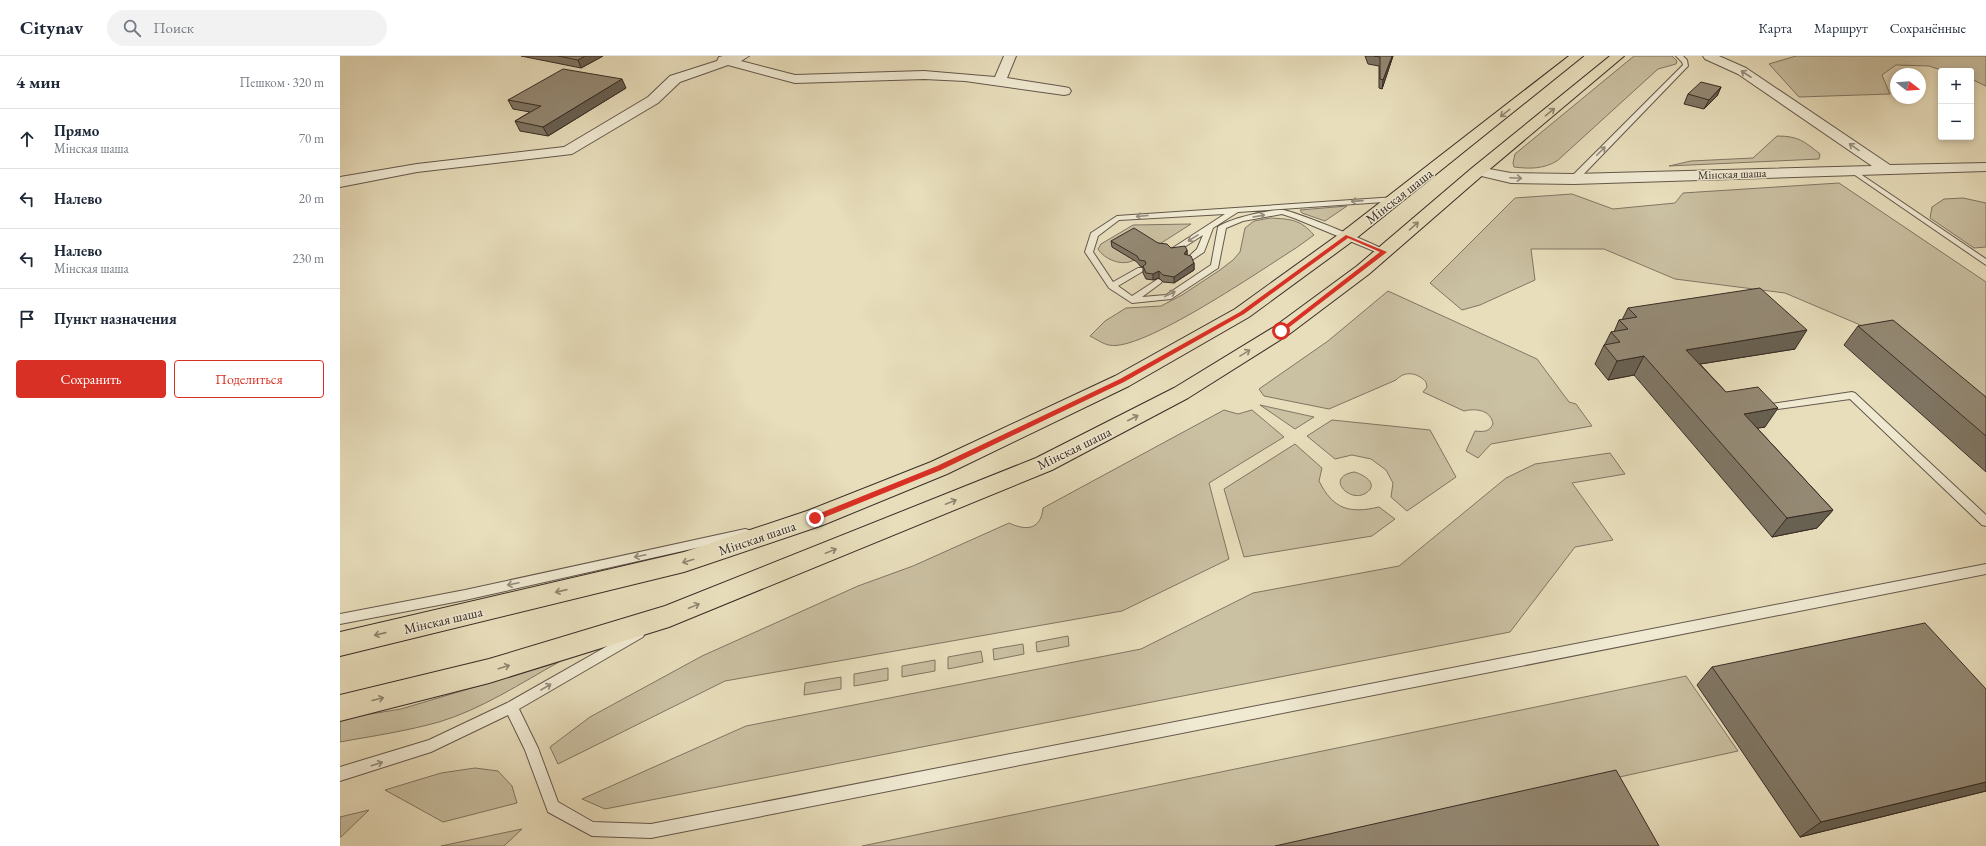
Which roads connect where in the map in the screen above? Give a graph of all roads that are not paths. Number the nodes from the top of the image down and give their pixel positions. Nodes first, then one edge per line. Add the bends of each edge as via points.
1 (743, 56) edge
2 (1010, 56) edge
3 (1577, 56) edge
4 (1618, 56) edge
5 (1679, 56) edge
6 (1709, 56) edge
7 (699, 58) edge
8 (726, 61) junction
9 (675, 79) junction
10 (999, 81) junction
11 (1064, 91) dead end
12 (1489, 126) junction
13 (1520, 137) junction
14 (1455, 152) junction
15 (1986, 166) edge
16 (1482, 168) junction
17 (1851, 170) junction
18 (1886, 170) junction
19 (1574, 179) junction
20 (340, 182) edge
21 (1396, 199) junction
22 (1236, 210) junction
23 (1209, 228) junction
24 (1348, 236) junction
25 (1172, 251) edge
26 (1384, 252) junction
27 (1189, 260) edge
28 (1986, 263) edge
29 (1141, 270) dead end
30 (1158, 281) dead end
31 (1112, 286) junction
32 (1132, 300) junction
33 (1764, 408) edge
34 (815, 518) junction
35 (1986, 522) edge
36 (1986, 569) edge
37 (669, 616) junction
38 (340, 619) edge
39 (340, 644) edge
40 (511, 707) junction
41 (340, 708) edge
42 (340, 774) edge

1 - 8 street
2 - 10 street
3 -> 12 main road, Мінская шаша
13 -> 4 main road, Мінская шаша
19 -> 5 lane via 1686,65
18 -> 6 street via 1742,72
7 - 8 street
7 - 9 street
8 - 9 street
8 - 10 street via 795,79 924,75
9 - 20 street via 653,100 567,151 417,168
10 - 11 street
12 - 13 main road via 1490,132 1501,137
12 - 14 main road, Мінская шаша
13 - 16 main road, Мінская шаша
14 - 16 main road via 1474,152 1485,158
14 - 21 main road, Мінская шаша
15 - 18 street, Мінская шаша
16 -> 19 street, Мінская шаша via 1511,178
26 -> 16 main road, Мінская шаша
17 - 18 street, Мінская шаша
17 - 19 street, Мінская шаша
17 - 28 lane
21 -> 22 lane
21 - 24 main road, Мінская шаша
22 - 23 lane
22 -> 31 lane via 1116,218 1094,235 1089,252
23 -> 25 lane
23 - 27 lane via 1201,250
24 - 26 lane
32 -> 24 lane via 1168,297 1215,266 1222,227 1241,220 1282,212
24 - 34 main road, Мінская шаша via 1242,313 1122,381 939,468
37 -> 26 main road, Мінская шаша via 1044,464 1181,393 1281,331
29 - 31 lane
30 - 32 lane
31 - 32 lane
33 - 35 lane via 1852,395
34 -> 38 lane via 465,595
34 -> 39 main road, Мінская шаша via 684,562
36 - 40 lane via 651,831 592,830 553,807 534,754
40 -> 37 lane
41 -> 37 main road, Мінская шаша via 489,671
42 -> 40 lane via 431,746

